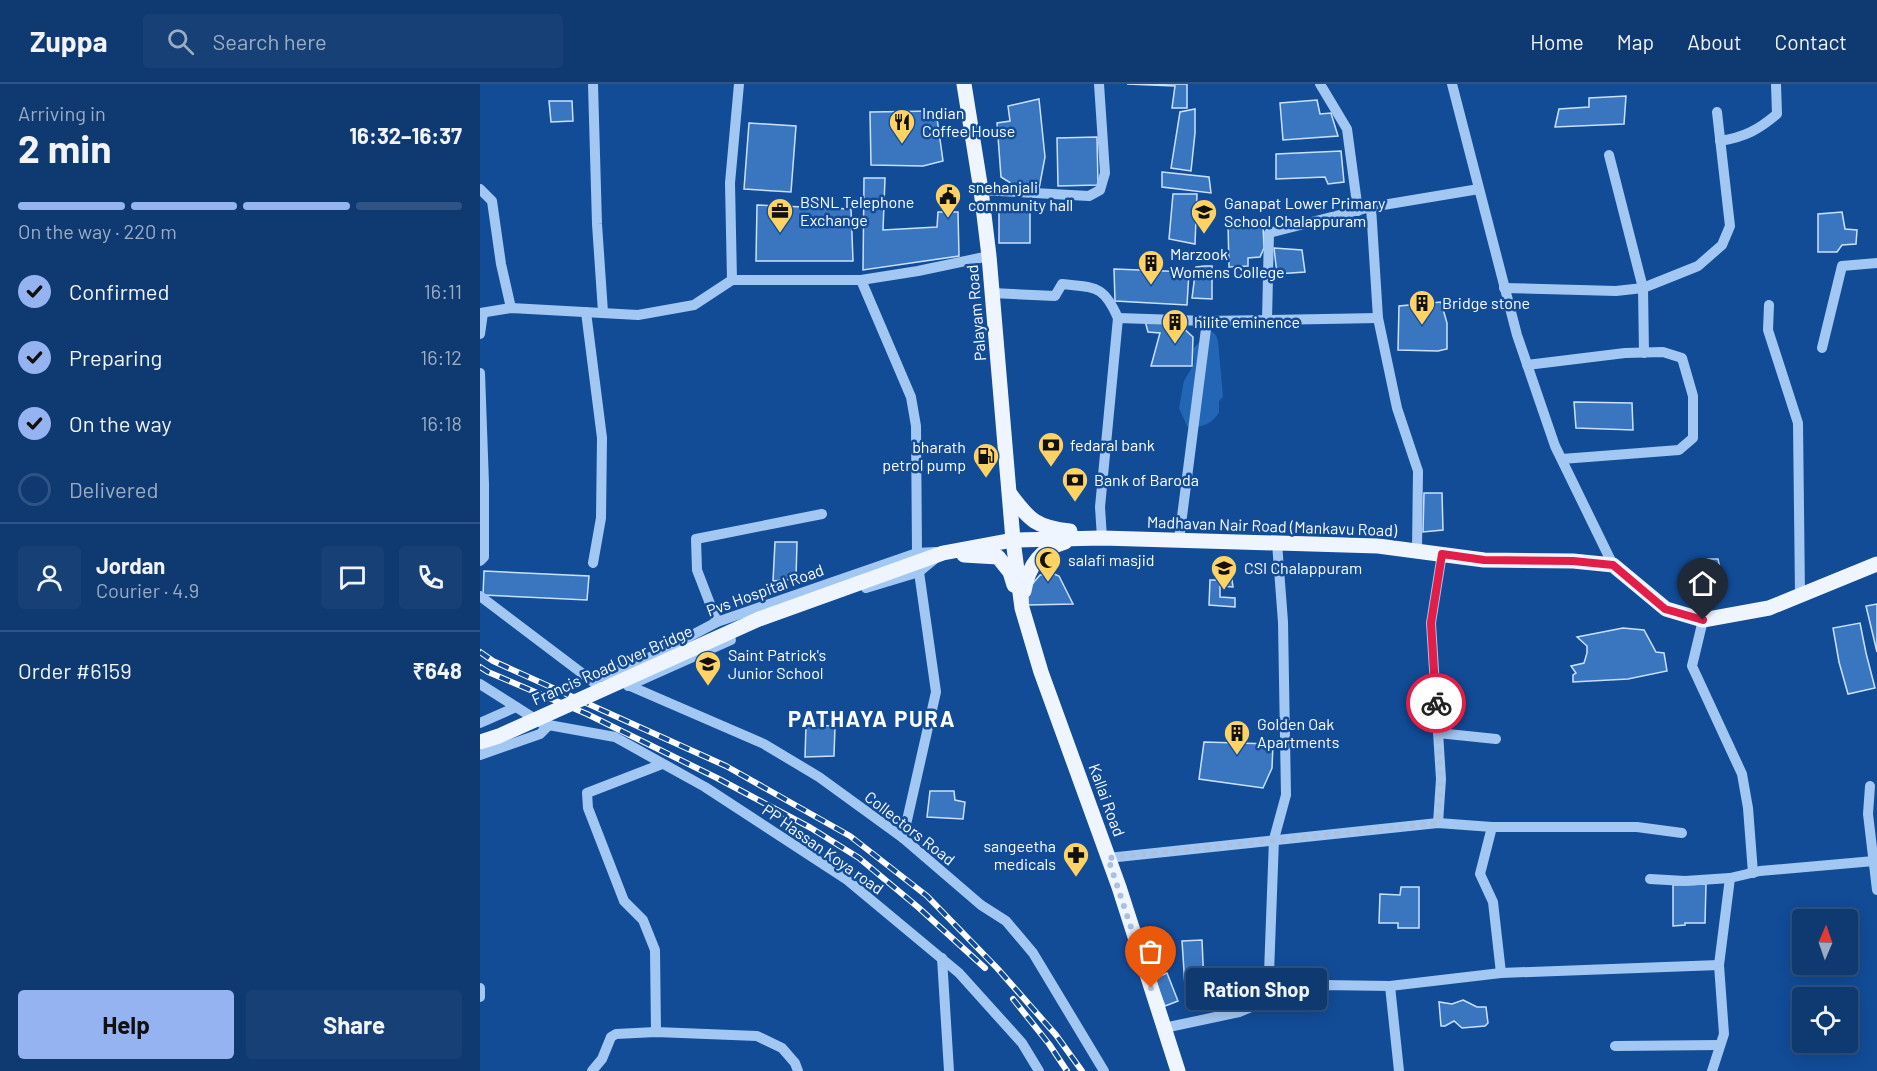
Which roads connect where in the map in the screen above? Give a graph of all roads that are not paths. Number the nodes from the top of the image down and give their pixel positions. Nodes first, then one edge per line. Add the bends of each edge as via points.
1 (593, 84) edge
2 (739, 84) edge
3 (964, 84) edge
4 (1099, 84) edge
5 (1320, 84) edge
6 (1452, 84) edge
7 (1776, 84) edge
8 (1717, 112) dead end
9 (1720, 141) junction
10 (1609, 155) dead end
11 (480, 189) edge
12 (1479, 189) junction
13 (981, 190) junction
14 (1371, 207) junction
15 (1358, 211) junction
16 (989, 256) junction
17 (1877, 263) edge
18 (732, 280) junction
19 (861, 280) junction
20 (1504, 288) junction
21 (1643, 288) junction
22 (992, 293) junction
23 (1769, 304) dead end
24 (511, 308) junction
25 (586, 312) junction
26 (603, 312) junction
27 (482, 313) edge
28 (1118, 318) junction
29 (1378, 318) junction
30 (1267, 320) junction
31 (1207, 321) junction
32 (480, 334) edge
33 (1822, 348) dead end
34 (1644, 353) junction
35 (1527, 365) junction
36 (480, 373) edge
37 (1562, 459) junction
38 (1010, 494) junction
39 (822, 514) dead end
40 (1102, 538) junction
41 (1079, 539) junction
42 (1013, 540) junction
43 (1179, 540) junction
44 (1277, 543) junction
45 (1417, 551) junction
46 (949, 552) junction
47 (918, 553) junction
48 (1442, 554) junction
49 (480, 561) edge
50 (593, 563) dead end
51 (1877, 564) edge
52 (1613, 565) junction
53 (919, 572) junction
54 (1800, 595) junction
55 (480, 596) edge
56 (1022, 608) junction
57 (759, 619) joint
58 (1703, 620) junction
59 (717, 622) junction
60 (591, 680) junction
61 (480, 684) edge
62 (630, 686) junction
63 (516, 707) junction
64 (480, 723) edge
65 (546, 725) junction
66 (1438, 733) junction
67 (1496, 739) dead end
68 (480, 742) edge
69 (480, 755) edge
70 (662, 764) junction
71 (1870, 786) dead end
72 (1438, 823) junction
73 (1491, 827) junction
74 (1682, 833) dead end
75 (903, 838) junction
76 (1274, 839) junction
77 (1108, 858) junction
78 (1874, 861) junction
79 (1753, 873) junction
80 (1730, 878) junction
81 (1650, 879) dead end
82 (1877, 890) edge
83 (942, 958) junction
84 (1719, 965) junction
85 (1501, 973) junction
86 (1390, 986) junction
87 (480, 988) edge
88 (480, 997) edge
89 (1268, 1000) junction
90 (1164, 1028) junction
91 (656, 1032) junction
92 (1616, 1046) dead end
93 (1720, 1046) junction
94 (592, 1071) edge
95 (798, 1071) edge
96 (949, 1071) edge
97 (1039, 1071) edge
98 (1104, 1071) edge
99 (1178, 1071) edge
100 (1399, 1071) edge
101 (1712, 1071) edge

1 - 26 street
2 - 18 street via 730,183
3 - 13 main road, Palayam Road
4 - 13 street via 1105,172 1100,190 1089,196
5 - 15 street via 1347,129
6 - 12 street
7 - 9 street via 1777,114 1740,138
8 - 9 street
9 - 21 street via 1730,226 1722,245 1698,266
10 - 21 street
11 - 24 street via 492,201
12 - 14 street
12 - 20 street
13 - 16 main road, Palayam Road
14 - 15 street
14 - 29 street
15 - 30 street via 1269,233
16 - 19 street
16 - 22 main road, Palayam Road
17 - 33 street via 1842,266
18 - 19 street
18 - 26 street via 694,305 638,315
19 - 47 street via 910,397 916,426
20 - 21 street
20 - 35 street
21 - 34 street
22 - 28 street via 1055,296 1062,284 1098,288 1110,300
22 - 38 main road, Palayam Road
23 - 54 street via 1768,330 1798,423
24 - 25 street
24 - 27 street
25 - 26 street
25 - 50 street via 602,438 601,518
27 - 32 street
28 - 31 street
28 - 40 street via 1100,507
29 - 30 street
29 - 45 street via 1397,408 1419,471
30 - 31 street
31 - 43 street
34 - 35 street
34 - 37 street via 1663,352 1682,358 1693,396 1693,438 1678,450
35 - 37 street
36 - 49 street via 484,484 484,557
37 - 52 street
38 - 40 main road via 1038,525
38 - 42 main road, Palayam Road
39 - 59 street via 696,540 697,570
40 - 41 main road, Madhavan Nair Road (Mankavu Road)
40 - 43 main road, Madhavan Nair Road (Mankavu Road)
41 - 42 main road, Madhavan Nair Road (Mankavu Road)
41 - 56 main road via 1053,546 1030,567
42 - 46 main road, Madhavan Nair Road (Mankavu Road)
42 - 56 main road, Kallai Road
43 - 44 main road, Madhavan Nair Road (Mankavu Road)
44 - 45 main road, Madhavan Nair Road (Mankavu Road)
44 - 76 street via 1283,622 1286,795
45 - 48 main road, Madhavan Nair Road (Mankavu Road)
46 - 47 street, Pvs Hospital Road
46 - 53 street, Pvs Hospital Road
46 - 56 main road via 998,557 1010,572
46 - 57 main road, Madhavan Nair Road (Mankavu Road)
47 - 59 street, Pvs Hospital Road
48 - 52 main road, Madhavan Nair Road (Mankavu Road) via 1484,560
48 - 66 street via 1431,623
51 - 54 main road
52 - 58 main road via 1665,609
53 - 62 street, Pvs Hospital Road via 769,622
53 - 75 street via 936,692
54 - 58 main road via 1768,608
55 - 60 street, Pvs Hospital Road
56 - 77 main road, Kallai Road
57 - 68 main road, Francis Road Over Bridge, bridge
58 - 79 street via 1692,666 1742,774
59 - 60 street, Pvs Hospital Road via 643,661
60 - 62 street, Pvs Hospital Road via 601,689
61 - 63 street
62 - 75 street, Collectors Road via 764,744 819,777
63 - 64 street
63 - 65 street
65 - 69 street via 540,734
65 - 70 street, PP Hassan Koya road via 615,738
66 - 67 street
66 - 72 street
70 - 83 street, PP Hassan Koya road via 705,787 846,879
70 - 91 street via 587,793 588,808 624,901 643,920 655,950
71 - 78 street via 1868,814
72 - 73 street
72 - 76 street
73 - 74 street via 1637,827
73 - 85 street via 1480,874 1493,902
75 - 98 street, Collectors Road via 981,905 1006,921 1033,953
76 - 77 street
76 - 89 street
77 - 90 main road, Kallai Road
78 - 79 street
78 - 82 street
79 - 80 street
80 - 81 street
80 - 84 street
83 - 96 street
83 - 97 street, PP Hassan Koya road via 1022,1043
84 - 85 street
84 - 93 street via 1724,1034
85 - 86 street
86 - 89 street via 1323,985 1295,989
86 - 100 street
87 - 88 street
89 - 90 street via 1239,1012
90 - 99 main road, Kallai Road
91 - 94 street via 611,1037
91 - 95 street via 757,1036 783,1048
92 - 93 street
93 - 101 street

